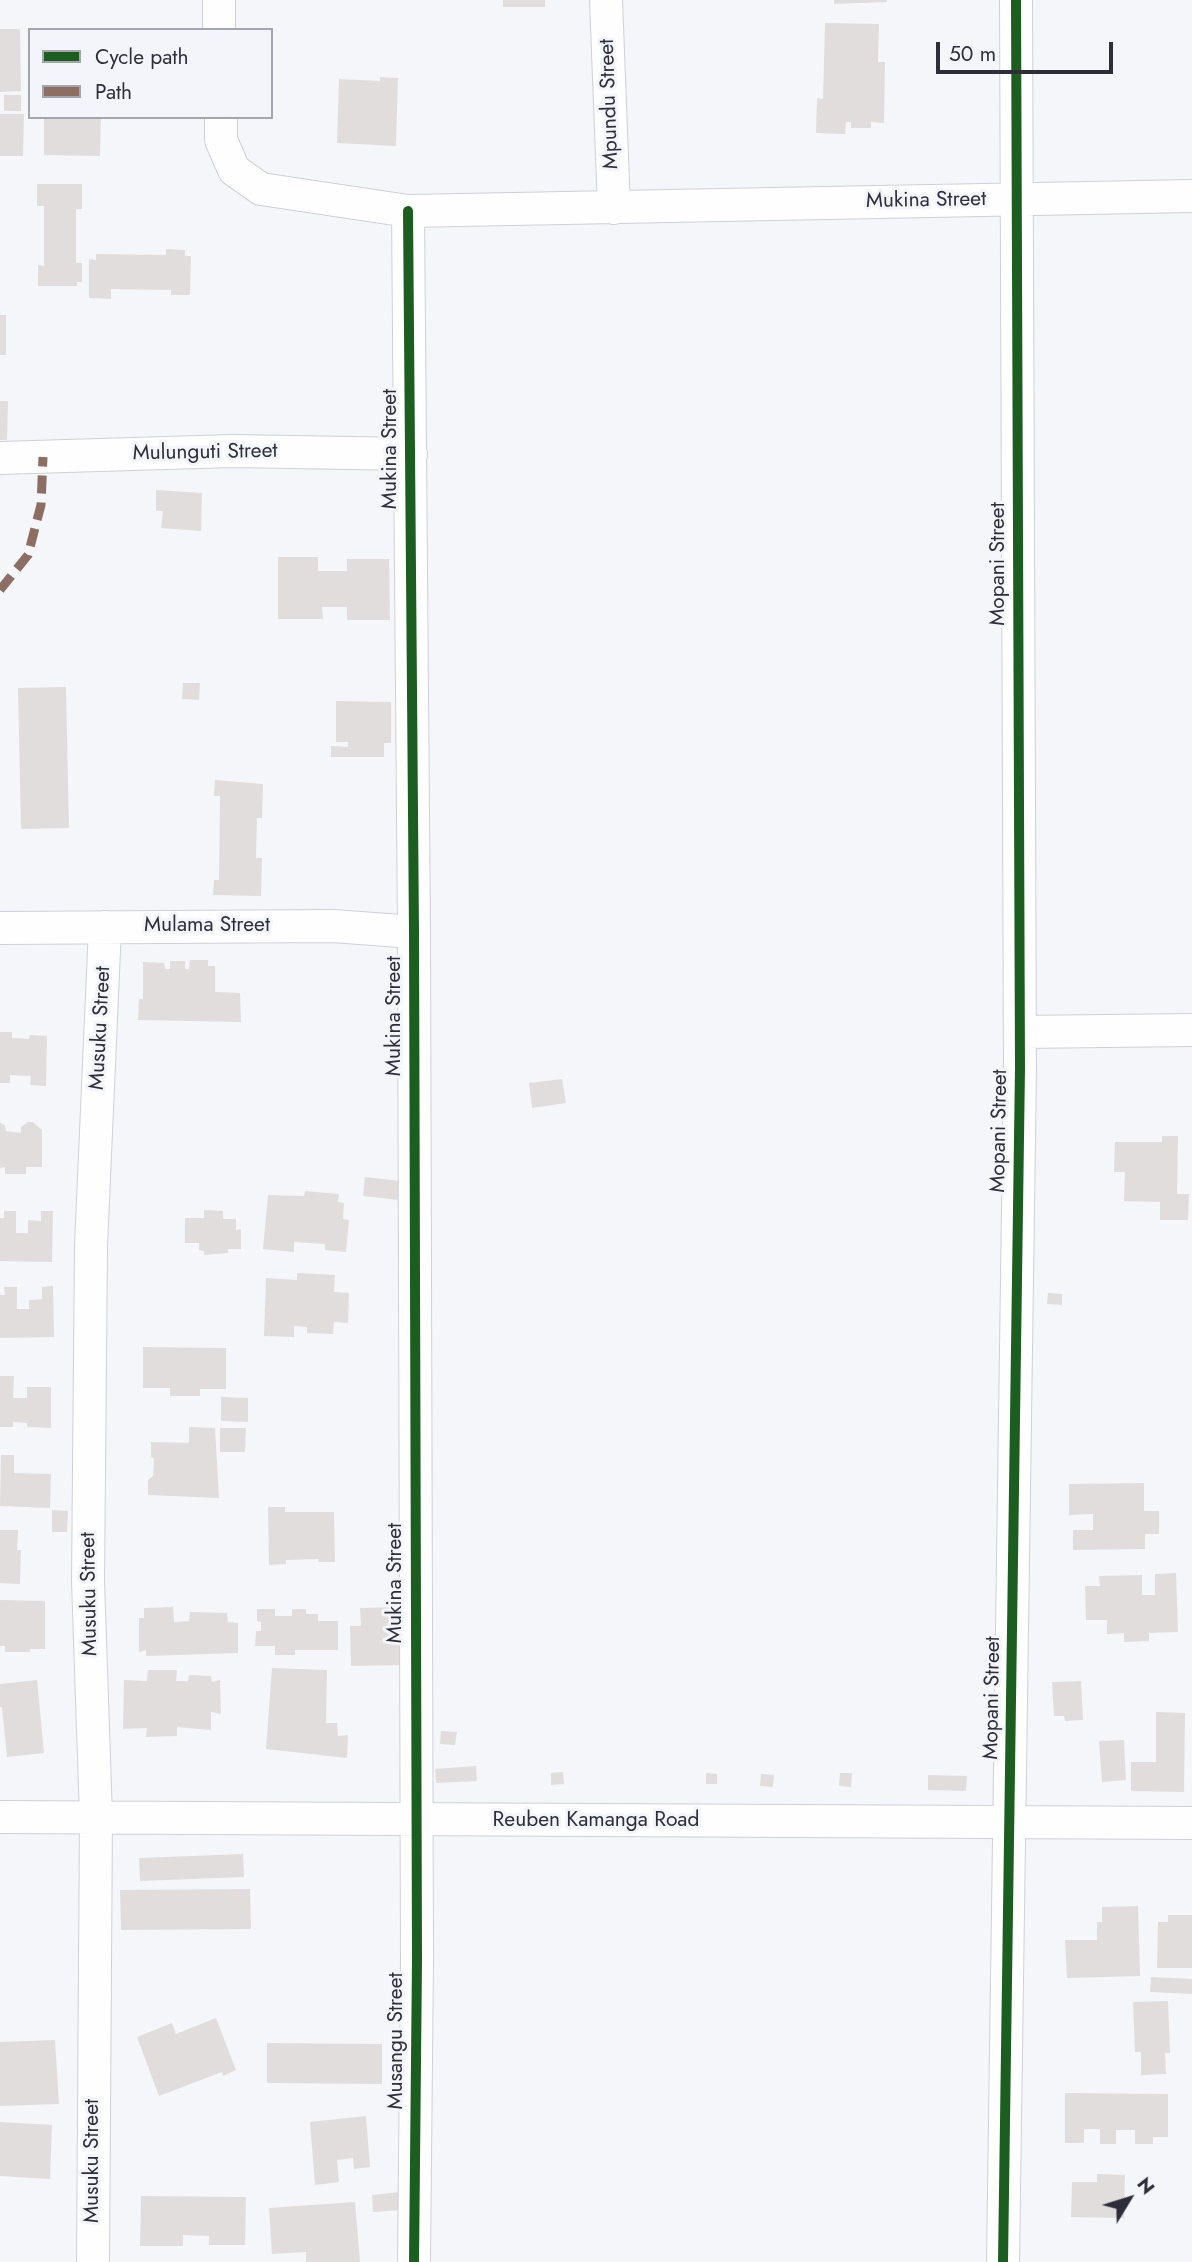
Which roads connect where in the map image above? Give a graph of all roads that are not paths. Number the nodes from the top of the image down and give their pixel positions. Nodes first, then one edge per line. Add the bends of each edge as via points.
1 (219, 0) edge
2 (606, 0) edge
3 (1016, 0) edge
4 (219, 28) edge
5 (220, 119) edge
6 (1192, 196) edge
7 (1017, 199) junction
8 (614, 208) junction
9 (408, 211) junction
10 (411, 454) junction
11 (0, 458) edge
12 (105, 927) junction
13 (0, 928) edge
14 (414, 932) junction
15 (1192, 1030) edge
16 (1020, 1032) junction
17 (0, 1817) edge
18 (96, 1817) junction
19 (416, 1821) junction
20 (1011, 1822) junction
21 (1192, 1823) edge
22 (93, 2262) edge
23 (414, 2262) edge
24 (1003, 2262) edge

1 - 4 street
2 - 8 street, Mpundu Street
3 - 7 street, Mopani Street
5 - 9 street, Mukina Street via 221,140 234,170 261,189
6 - 7 street, Mukina Street
7 - 8 street, Mukina Street
7 - 16 street, Mopani Street
8 - 9 street, Mukina Street
9 - 10 street, Mukina Street
10 - 11 street, Mulunguti Street via 232,451
10 - 14 street, Mukina Street
12 - 13 street, Mulama Street
12 - 14 street, Mulama Street via 333,926
12 - 18 street, Musuku Street via 91,1274 89,1581
14 - 19 street, Mukina Street
15 - 16 street
16 - 20 street, Mopani Street
17 - 18 street, Reuben Kamanga Road
18 - 19 street, Reuben Kamanga Road
18 - 22 street, Musuku Street
19 - 20 street, Reuben Kamanga Road
19 - 23 street, Musangu Street
20 - 21 street, Reuben Kamanga Road
20 - 24 street, Mopani Street

